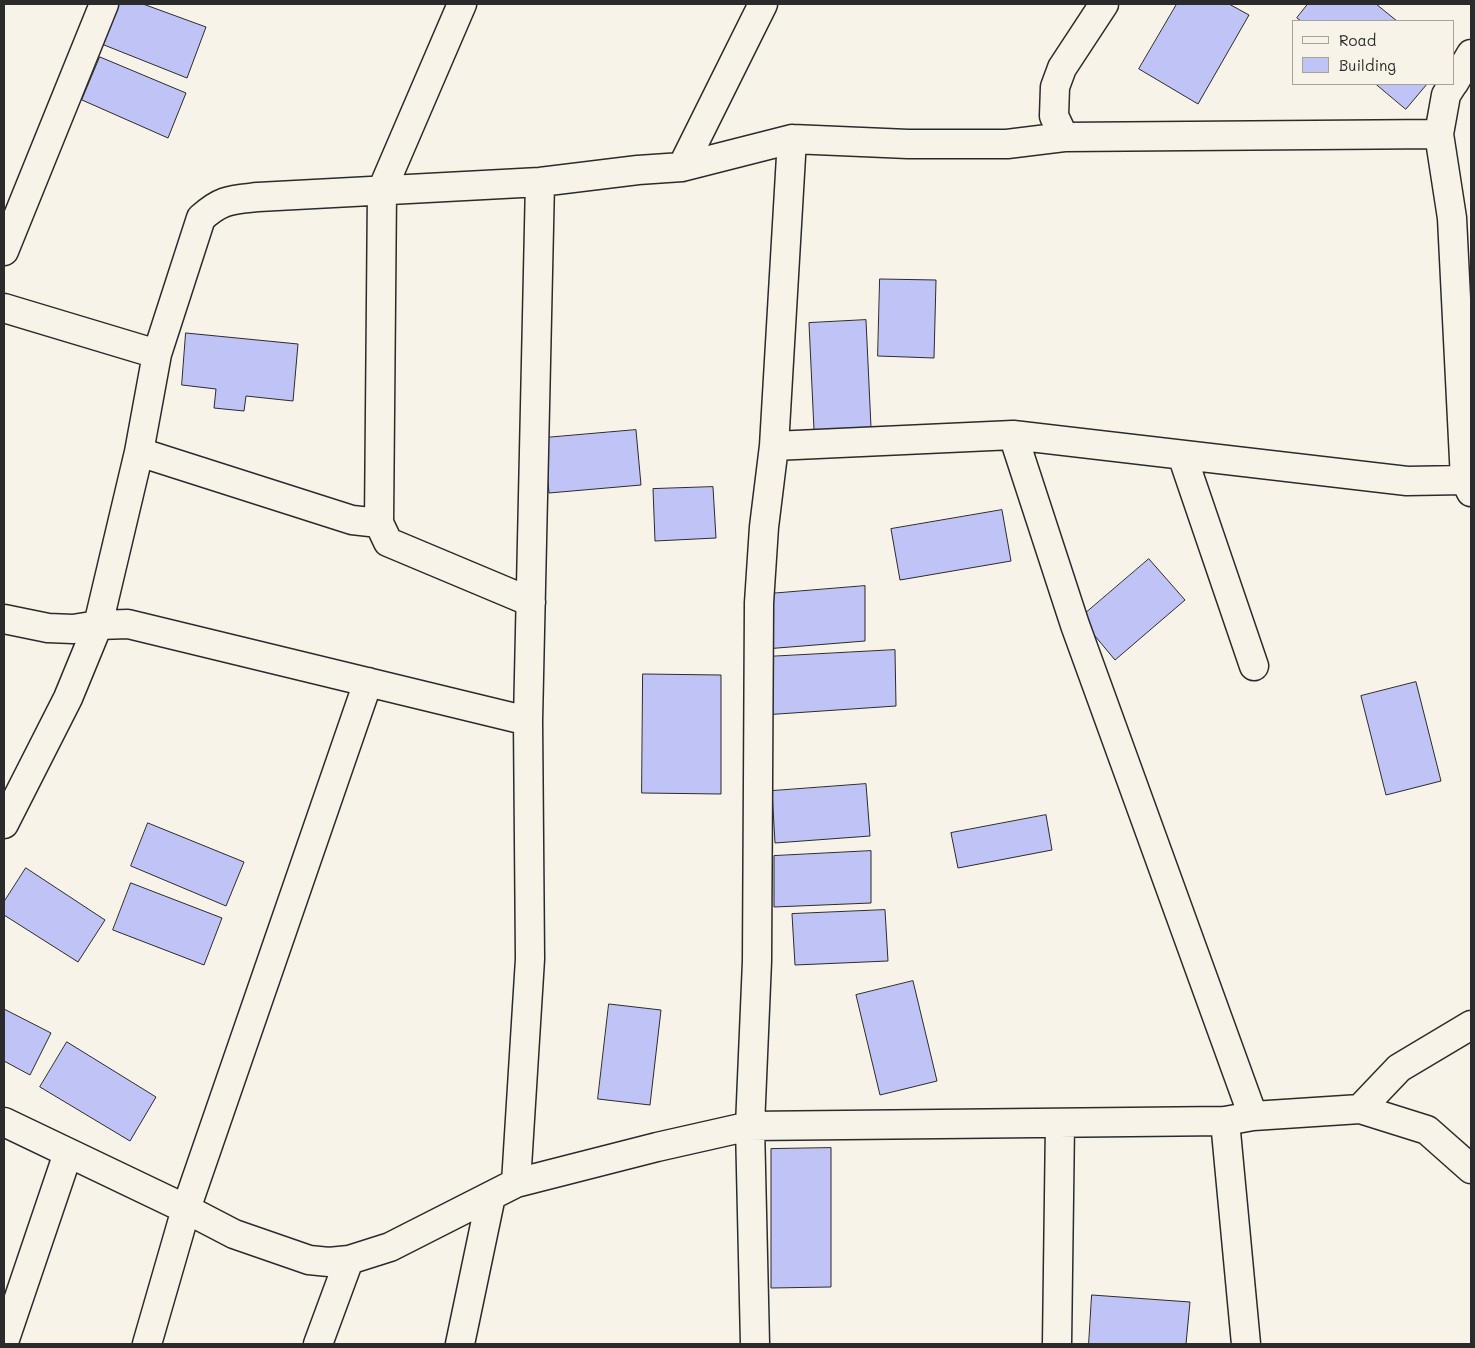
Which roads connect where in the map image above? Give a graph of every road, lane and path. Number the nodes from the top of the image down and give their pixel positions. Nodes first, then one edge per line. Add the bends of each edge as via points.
1 (104, 4) edge
2 (462, 4) edge
3 (763, 4) edge
4 (1104, 4) edge
5 (1471, 54) edge
6 (1455, 80) edge
7 (1452, 85) edge
8 (1439, 134) junction
9 (1064, 137) junction
10 (792, 139) junction
11 (682, 167) junction
12 (540, 182) junction
13 (382, 190) junction
14 (4, 251) edge
15 (4, 308) edge
16 (157, 354) junction
17 (1013, 435) junction
18 (774, 446) junction
19 (138, 452) junction
20 (1182, 455) junction
21 (1468, 486) edge
22 (379, 523) junction
23 (531, 602) junction
24 (4, 619) edge
25 (98, 625) junction
26 (1254, 666) dead end
27 (368, 682) junction
28 (528, 721) junction
29 (4, 824) edge
30 (1471, 1025) edge
31 (1360, 1108) junction
32 (1253, 1116) junction
33 (1225, 1121) junction
34 (4, 1122) edge
35 (1060, 1123) junction
36 (750, 1126) junction
37 (68, 1153) junction
38 (1471, 1169) edge
39 (516, 1183) junction
40 (491, 1196) junction
41 (186, 1209) junction
42 (349, 1260) junction
43 (1057, 1334) edge
44 (4, 1342) edge
45 (147, 1344) edge
46 (318, 1344) edge
47 (460, 1344) edge
48 (755, 1344) edge
49 (1037, 1344) edge
50 (1246, 1344) edge

1 - 14 street
2 - 13 street
3 - 11 street
4 - 9 street via 1062,68 1055,87 1054,116
5 - 6 street
7 - 8 street via 1446,95
8 - 9 street
8 - 21 street via 1452,218
9 - 10 street via 997,144
10 - 11 street
10 - 18 street
11 - 12 street
12 - 13 street
12 - 23 street
13 - 16 street via 258,197 214,206 201,218
13 - 22 street
15 - 16 street
16 - 19 street
17 - 18 street
17 - 20 street
17 - 32 street via 1075,624
18 - 36 street via 764,527 760,604 757,960
19 - 22 street via 352,520
19 - 25 street
20 - 21 street
20 - 26 street
22 - 23 street via 388,542
23 - 28 street
24 - 25 street via 56,628
25 - 27 street via 128,624
25 - 29 street via 68,698
27 - 28 street
27 - 41 street
28 - 39 street via 530,959
30 - 31 street via 1399,1068
31 - 32 street
31 - 38 street via 1427,1130
32 - 33 street
33 - 35 street
33 - 50 street
34 - 37 street
35 - 36 street
35 - 43 street
36 - 39 street
36 - 48 street
37 - 41 street
37 - 44 street
39 - 40 street
40 - 42 street via 390,1247
40 - 47 street
41 - 42 street via 234,1234 309,1260
41 - 45 street
42 - 46 street
43 - 49 street

